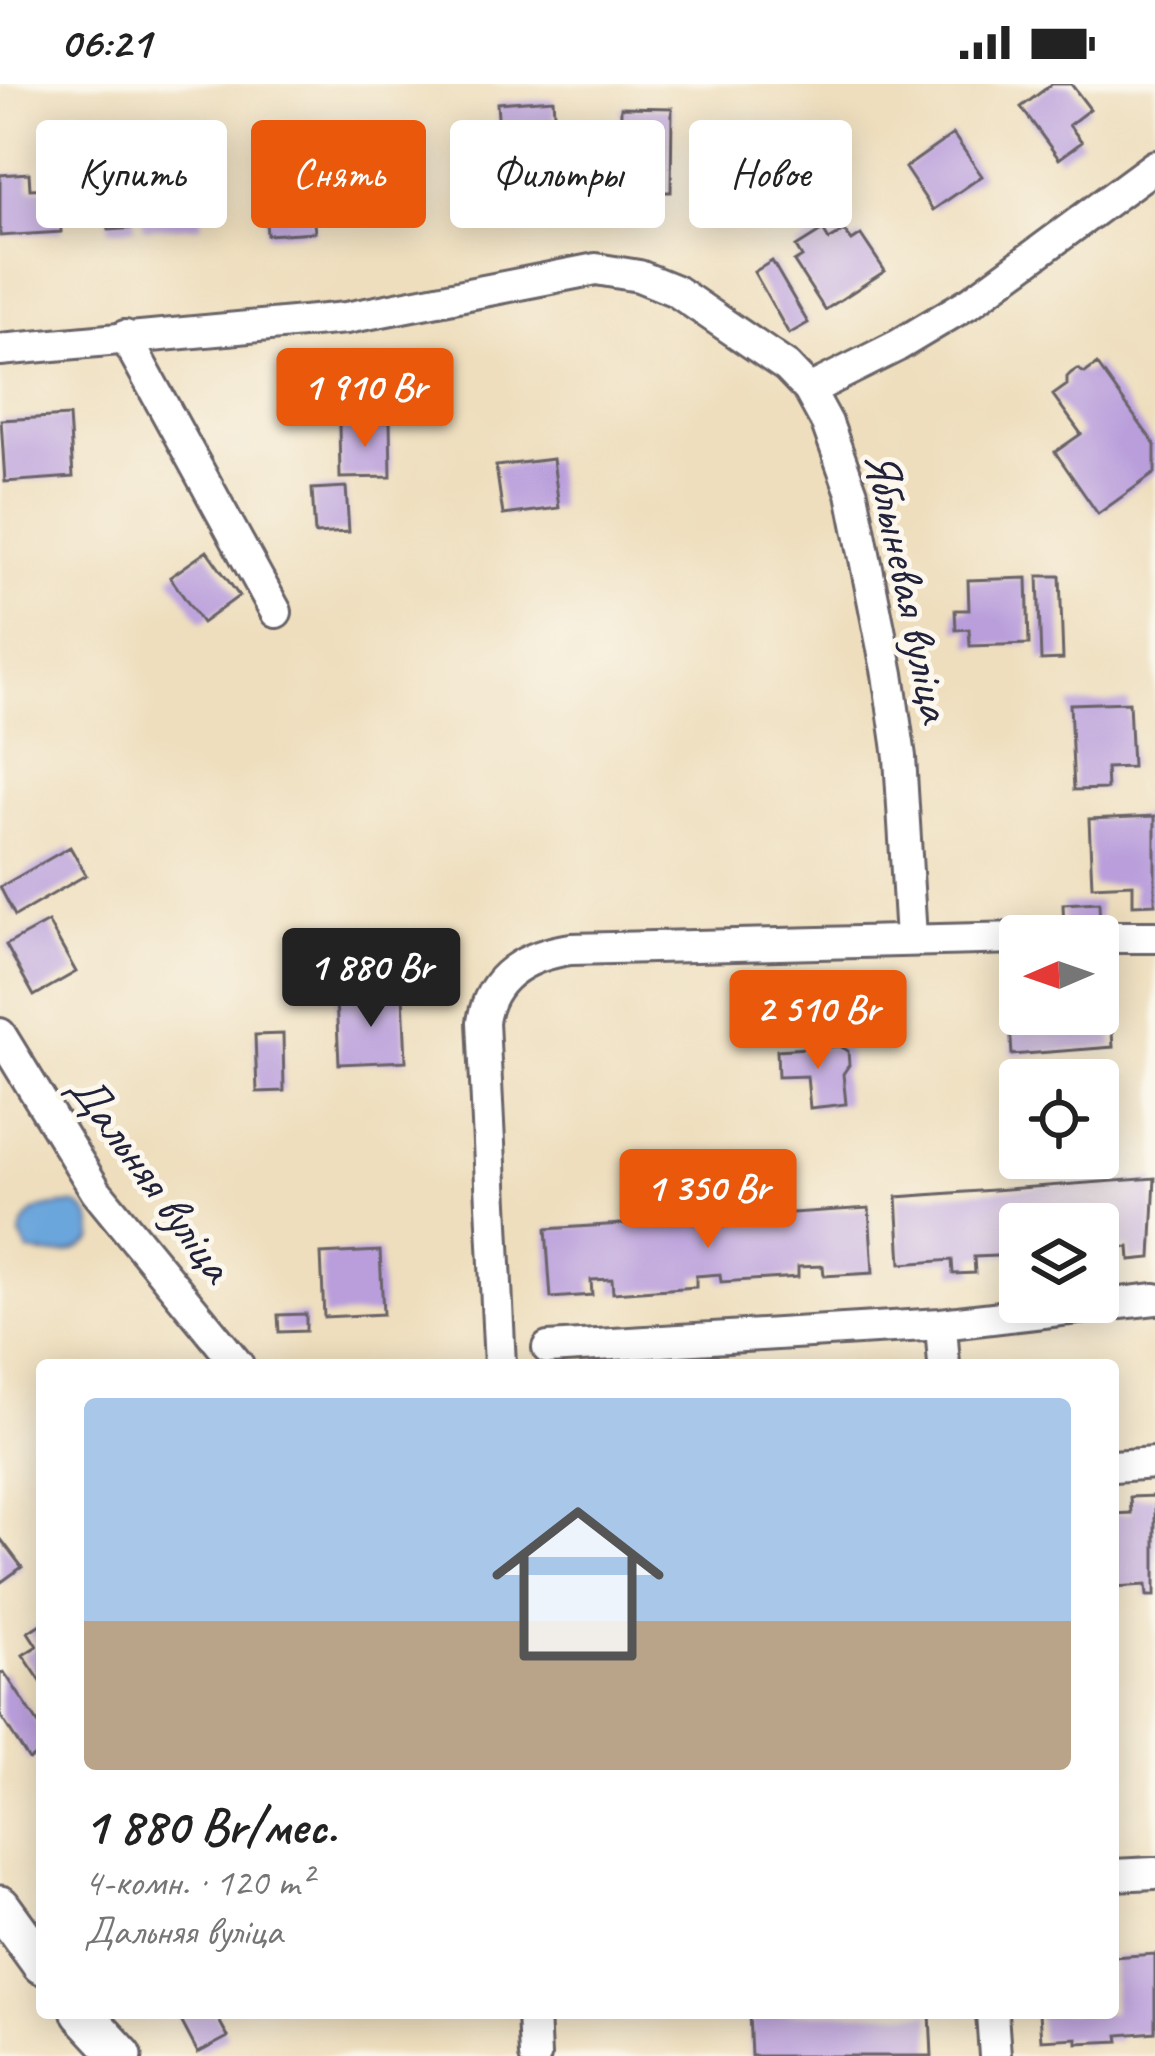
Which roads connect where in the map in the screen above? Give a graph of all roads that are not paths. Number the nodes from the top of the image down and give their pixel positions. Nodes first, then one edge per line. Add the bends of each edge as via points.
1 (1155, 166) edge
2 (125, 337) junction
3 (0, 350) edge
4 (809, 390) junction
5 (277, 612) dead end
6 (1119, 937) edge
7 (1155, 937) edge
8 (911, 938) junction
9 (999, 938) edge
10 (0, 1034) edge
11 (1155, 1299) edge
12 (941, 1324) junction
13 (548, 1348) dead end
14 (233, 1359) edge
15 (500, 1359) edge
16 (944, 1359) edge
17 (1155, 1463) edge
18 (1119, 1466) edge
19 (1155, 1873) edge
20 (1119, 1875) edge
21 (0, 1906) edge
22 (36, 1956) edge
23 (88, 2019) edge
24 (533, 2019) edge
25 (992, 2019) edge
26 (122, 2056) edge
27 (535, 2056) edge
28 (995, 2056) edge

1 - 4 street via 972,301
2 - 3 street, Яблыневая вуліца
2 - 4 street, Яблыневая вуліца via 346,317 596,269 676,291
2 - 5 street
4 - 8 street, Яблыневая вуліца via 852,494 868,564 900,757
6 - 7 street
8 - 9 street
8 - 15 street via 553,952 512,969 495,986 483,1022
10 - 14 street, Дальняя вуліца via 96,1191
11 - 12 street
12 - 13 street
12 - 16 street
17 - 18 street
19 - 20 street
21 - 22 main road
23 - 26 main road
24 - 27 street
25 - 28 street

